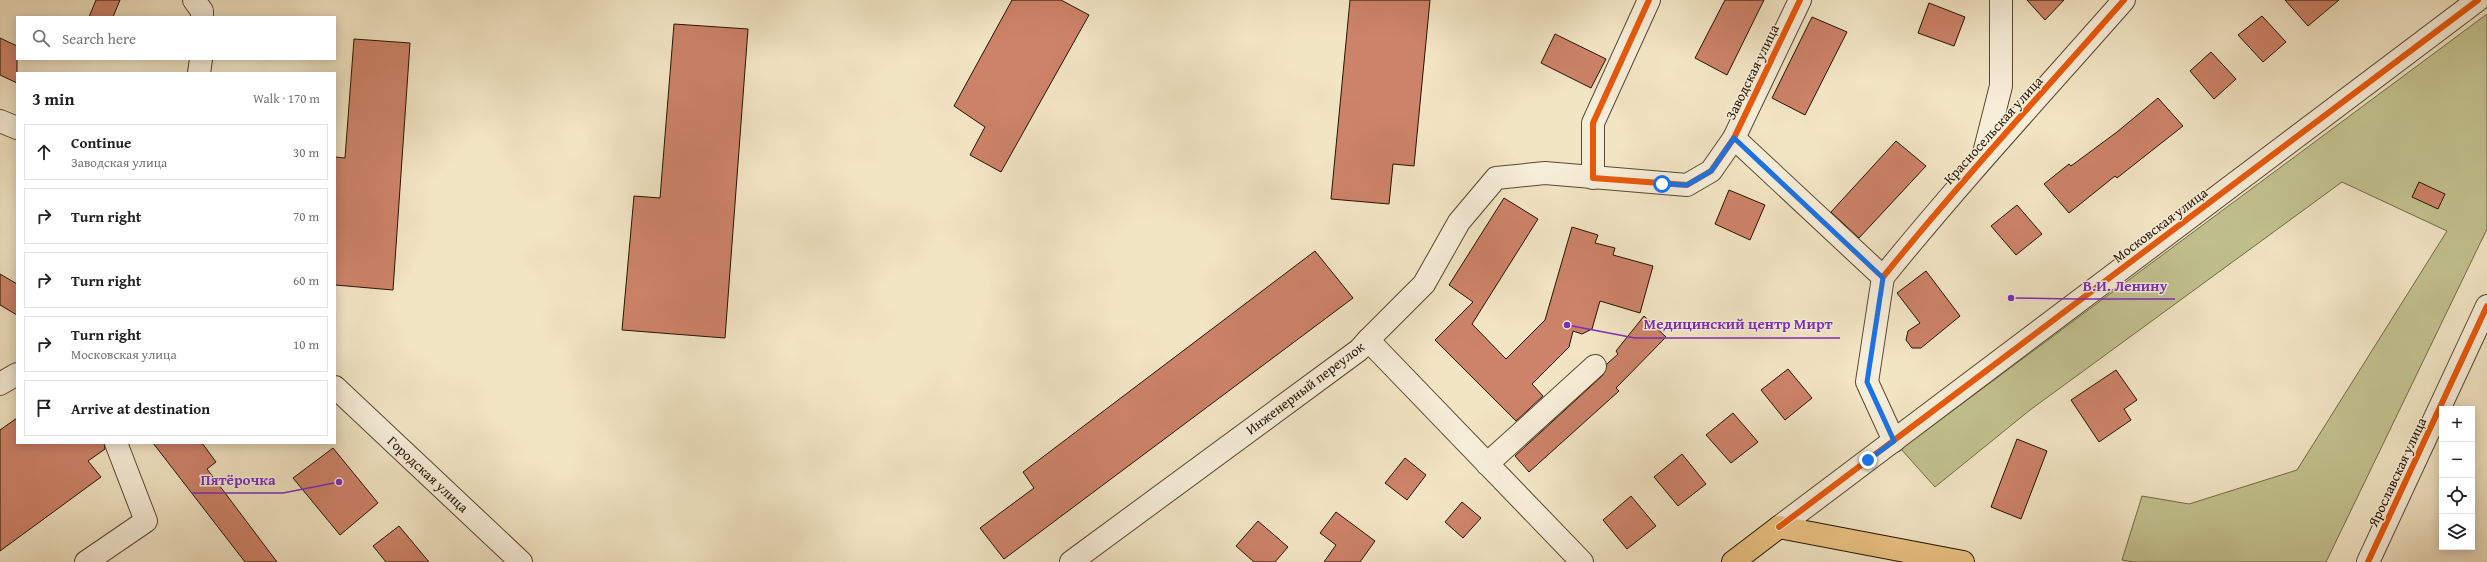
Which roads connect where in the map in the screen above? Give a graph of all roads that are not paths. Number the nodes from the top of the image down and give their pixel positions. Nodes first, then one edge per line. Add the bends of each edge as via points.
1 (194, 0) edge
2 (1649, 0) edge
3 (1800, 0) edge
4 (2001, 0) edge
5 (2124, 0) edge
6 (2478, 0) edge
7 (202, 16) edge
8 (201, 60) edge
9 (200, 72) edge
10 (0, 121) edge
11 (16, 128) edge
12 (1734, 138) junction
13 (1982, 158) junction
14 (1593, 178) junction
15 (1883, 278) junction
16 (2487, 306) edge
17 (1368, 340) junction
18 (1595, 366) dead end
19 (16, 375) edge
20 (0, 384) edge
21 (336, 388) edge
22 (1894, 441) junction
23 (116, 444) edge
24 (1487, 464) junction
25 (1779, 527) junction
26 (122, 538) junction
27 (86, 562) edge
28 (106, 562) edge
29 (521, 562) edge
30 (1071, 562) edge
31 (1582, 562) edge
32 (1733, 562) edge
33 (1963, 562) edge
34 (2368, 562) edge

1 - 7 street via 202,11
2 - 14 street via 1593,123
3 - 12 street, Заводская улица
4 - 13 street via 2001,86
5 - 13 street, Красносельская улица
6 - 22 street, Московская улица
8 - 9 street
10 - 11 street
12 - 14 street, Заводская улица via 1711,171 1687,185
12 - 15 street
13 - 15 street, Красносельская улица
14 - 17 street, Заводская улица via 1545,173 1496,178 1459,222 1424,284
15 - 22 street via 1867,382
16 - 34 street, Ярославская улица
17 - 24 street, Инженерный переулок
17 - 30 street, Инженерный переулок via 1359,350
18 - 24 street
19 - 20 street
21 - 29 street, Городская улица
22 - 25 street, Московская улица
23 - 26 street via 146,521
24 - 31 street, Инженерный переулок
25 - 32 main road, Московская улица
25 - 33 main road
26 - 27 street
26 - 28 street

